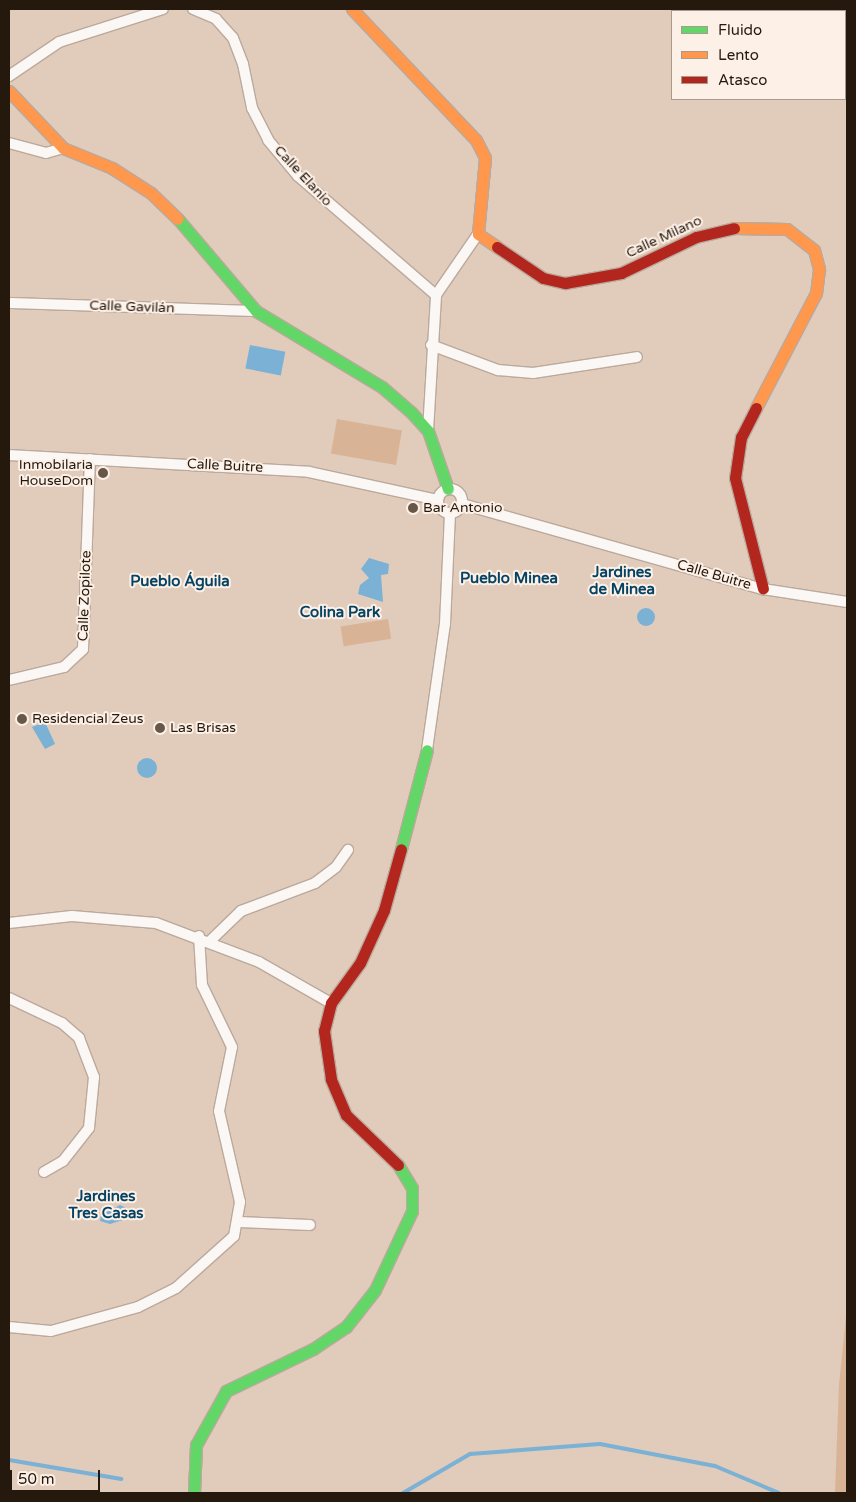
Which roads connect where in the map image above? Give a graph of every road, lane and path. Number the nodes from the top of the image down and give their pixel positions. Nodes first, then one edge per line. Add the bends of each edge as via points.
1 (163, 9) edge
2 (193, 9) edge
3 (352, 9) edge
4 (9, 76) edge
5 (9, 91) edge
6 (9, 143) edge
7 (63, 148) junction
8 (478, 234) junction
9 (436, 296) junction
10 (9, 303) edge
11 (256, 310) junction
12 (431, 345) junction
13 (637, 357) dead end
14 (428, 431) junction
15 (9, 455) edge
16 (90, 459) junction
17 (448, 489) junction
18 (437, 500) junction
19 (462, 504) junction
20 (450, 514) junction
21 (763, 589) junction
22 (847, 602) edge
23 (9, 680) edge
24 (427, 750) joint
25 (348, 850) dead end
26 (9, 923) edge
27 (198, 936) junction
28 (210, 940) junction
29 (9, 998) edge
30 (331, 1003) junction
31 (44, 1172) dead end
32 (239, 1222) junction
33 (310, 1224) dead end
34 (9, 1327) edge
35 (194, 1493) edge

1 - 4 street via 58,42
2 - 9 street, Calle Elanio via 216,19 232,38 244,64 252,108 268,140 298,176
3 - 8 street via 476,140 485,158
5 - 7 street
6 - 7 street via 46,153
7 - 11 street via 112,168 152,192 201,241
8 - 9 street via 461,253
8 - 21 street, Calle Milano via 543,278 565,283 621,273 722,228 766,225 787,229 804,238 814,250 819,269 816,293 741,437 735,458 734,478
9 - 12 street
10 - 11 street, Calle Gavilán
11 - 14 street via 382,387
12 - 13 street via 498,370 533,373
12 - 14 street
14 - 17 street
15 - 16 street, Calle Buitre
16 - 18 street, Calle Buitre via 309,472
16 - 23 street, Calle Zopilote via 83,649 64,667
17 - 18 street
17 - 19 street via 458,492
18 - 20 street via 442,511
19 - 20 street
19 - 21 street, Calle Buitre
20 - 24 street via 445,624
21 - 22 street, Calle Buitre
24 - 30 street via 384,910 360,963
25 - 28 street via 336,867 315,883 241,911
26 - 27 street via 111,917
27 - 28 street
27 - 32 street via 202,985 232,1047 219,1112 240,1202
28 - 30 street via 259,962
29 - 31 street via 62,1024 79,1038 94,1077 89,1128 64,1161
30 - 35 street via 324,1032 331,1079 346,1115 401,1168 412,1188 412,1211 375,1290 346,1326 313,1349 226,1391 196,1445
32 - 33 street
32 - 34 street via 234,1236 203,1268 176,1288 138,1307 52,1331

